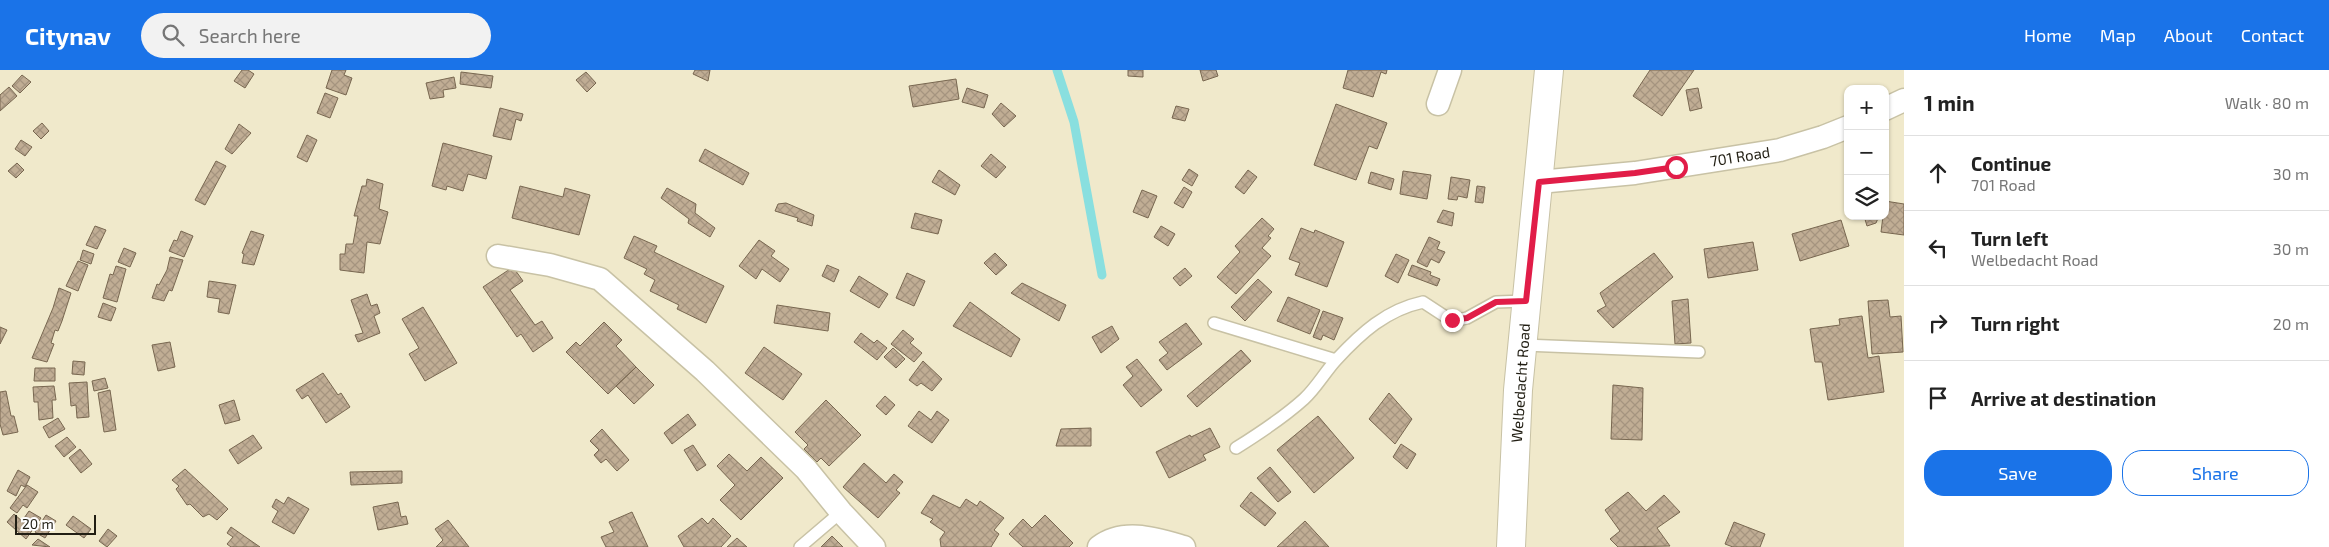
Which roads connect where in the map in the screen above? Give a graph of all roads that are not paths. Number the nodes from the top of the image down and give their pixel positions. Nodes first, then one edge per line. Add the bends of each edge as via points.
1 (1450, 70) edge
2 (1549, 70) edge
3 (1904, 100) edge
4 (1438, 104) dead end
5 (1889, 107) edge
6 (1844, 128) edge
7 (1539, 182) junction
8 (498, 256) dead end
9 (1526, 301) junction
10 (1214, 323) dead end
11 (1522, 345) junction
12 (1698, 352) dead end
13 (1336, 360) junction
14 (1236, 448) dead end
15 (841, 512) junction
16 (800, 547) edge
17 (874, 547) edge
18 (1099, 547) edge
19 (1184, 547) edge
20 (1511, 547) edge

1 - 4 street
2 - 7 street, Welbedacht Road
3 - 5 street
6 - 7 street, 701 Road via 1780,150 1635,173
7 - 9 street, Welbedacht Road
8 - 15 street via 550,264 600,279 705,371 806,470
9 - 11 street, Welbedacht Road
9 - 13 lane via 1496,302 1467,318 1452,320 1423,302 1404,306 1382,317
10 - 13 lane
11 - 12 lane
11 - 20 street, Welbedacht Road
13 - 14 lane via 1306,397 1279,421
15 - 16 lane
15 - 17 street
18 - 19 street via 1109,539 1147,536

